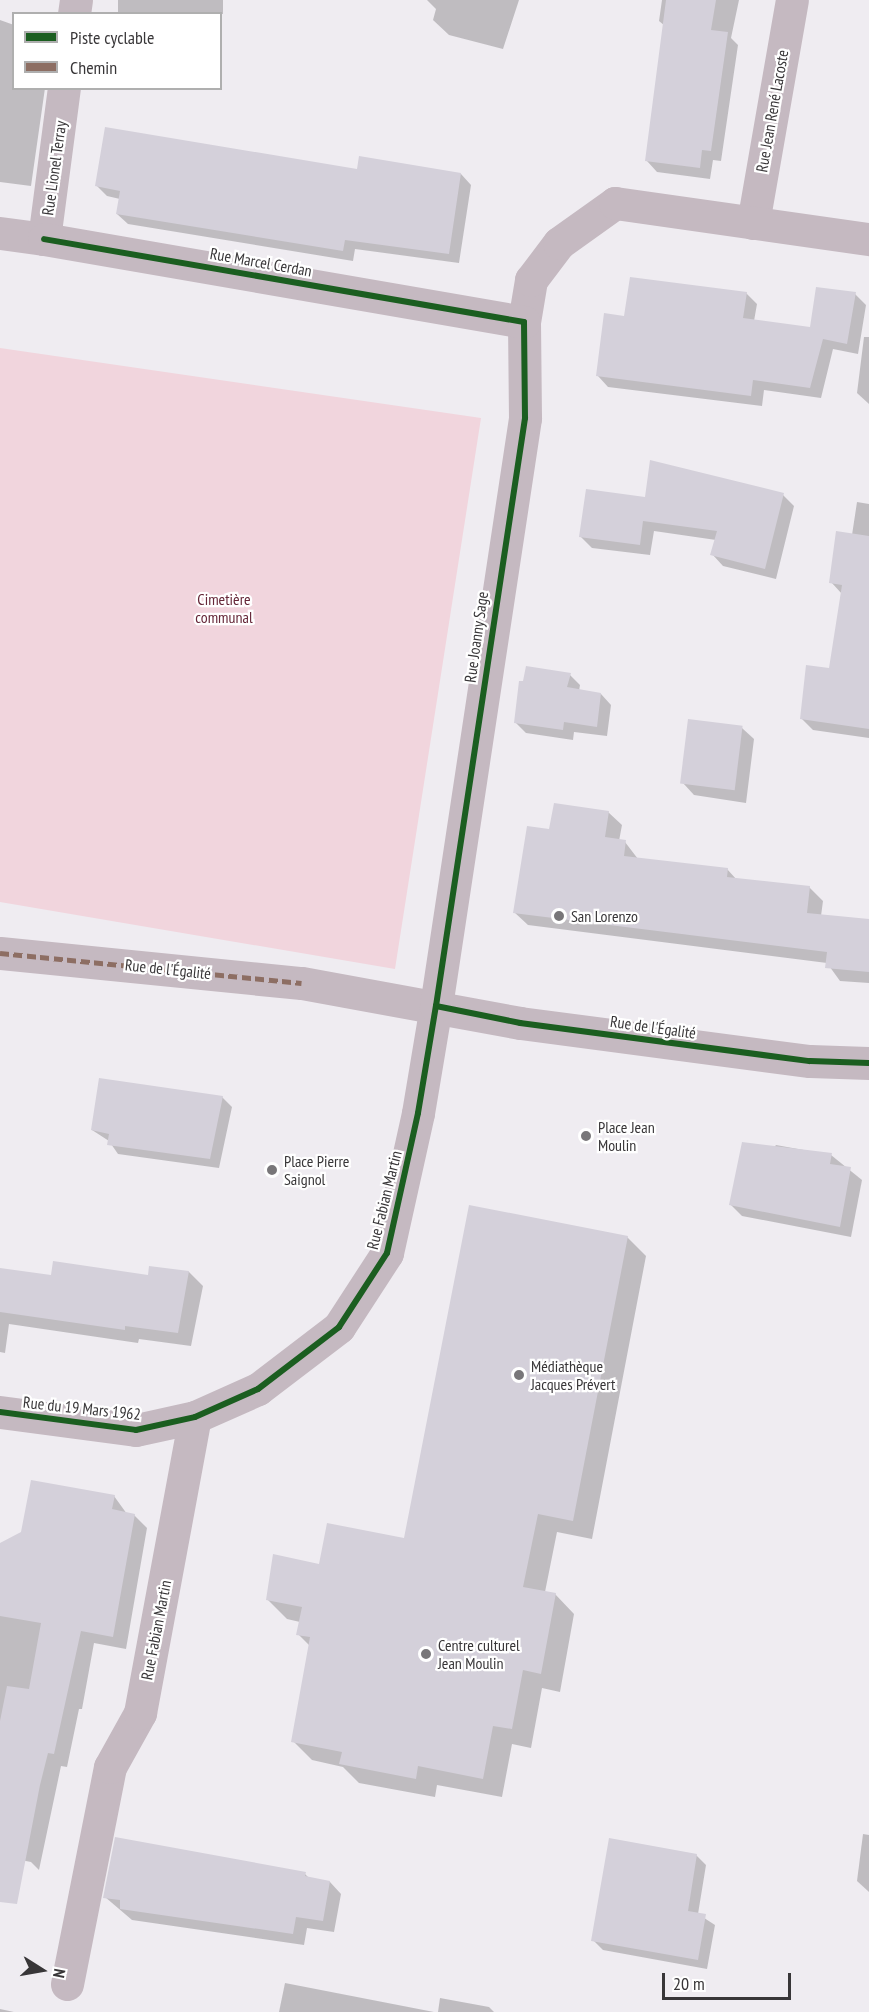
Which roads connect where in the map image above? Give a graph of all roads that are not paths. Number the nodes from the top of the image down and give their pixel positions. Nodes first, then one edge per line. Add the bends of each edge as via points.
1 (792, 0) edge
2 (64, 90) edge
3 (753, 223) junction
4 (0, 232) edge
5 (44, 238) junction
6 (869, 239) edge
7 (524, 322) junction
8 (0, 953) edge
9 (436, 1006) junction
10 (869, 1064) edge
11 (0, 1412) edge
12 (195, 1418) junction
13 (67, 1984) dead end

1 - 3 street, Rue Jean René Lacoste
2 - 5 street, Rue Lionel Terray
3 - 6 street
3 - 7 street via 615,203 559,243 531,280
4 - 5 street, Rue Lionel Terray
5 - 7 street, Rue Marcel Cerdan
7 - 9 street, Rue Joanny Sage via 525,418
8 - 9 street, Rue de l'Égalité via 302,983
9 - 10 street, Rue de l'Égalité via 520,1023 810,1061
9 - 12 street, Rue Fabian Martin via 418,1113 387,1253 339,1327 258,1389
11 - 12 street, Rue du 19 Mars 1962 via 136,1430
12 - 13 street, Rue Fabian Martin via 140,1713 110,1767

